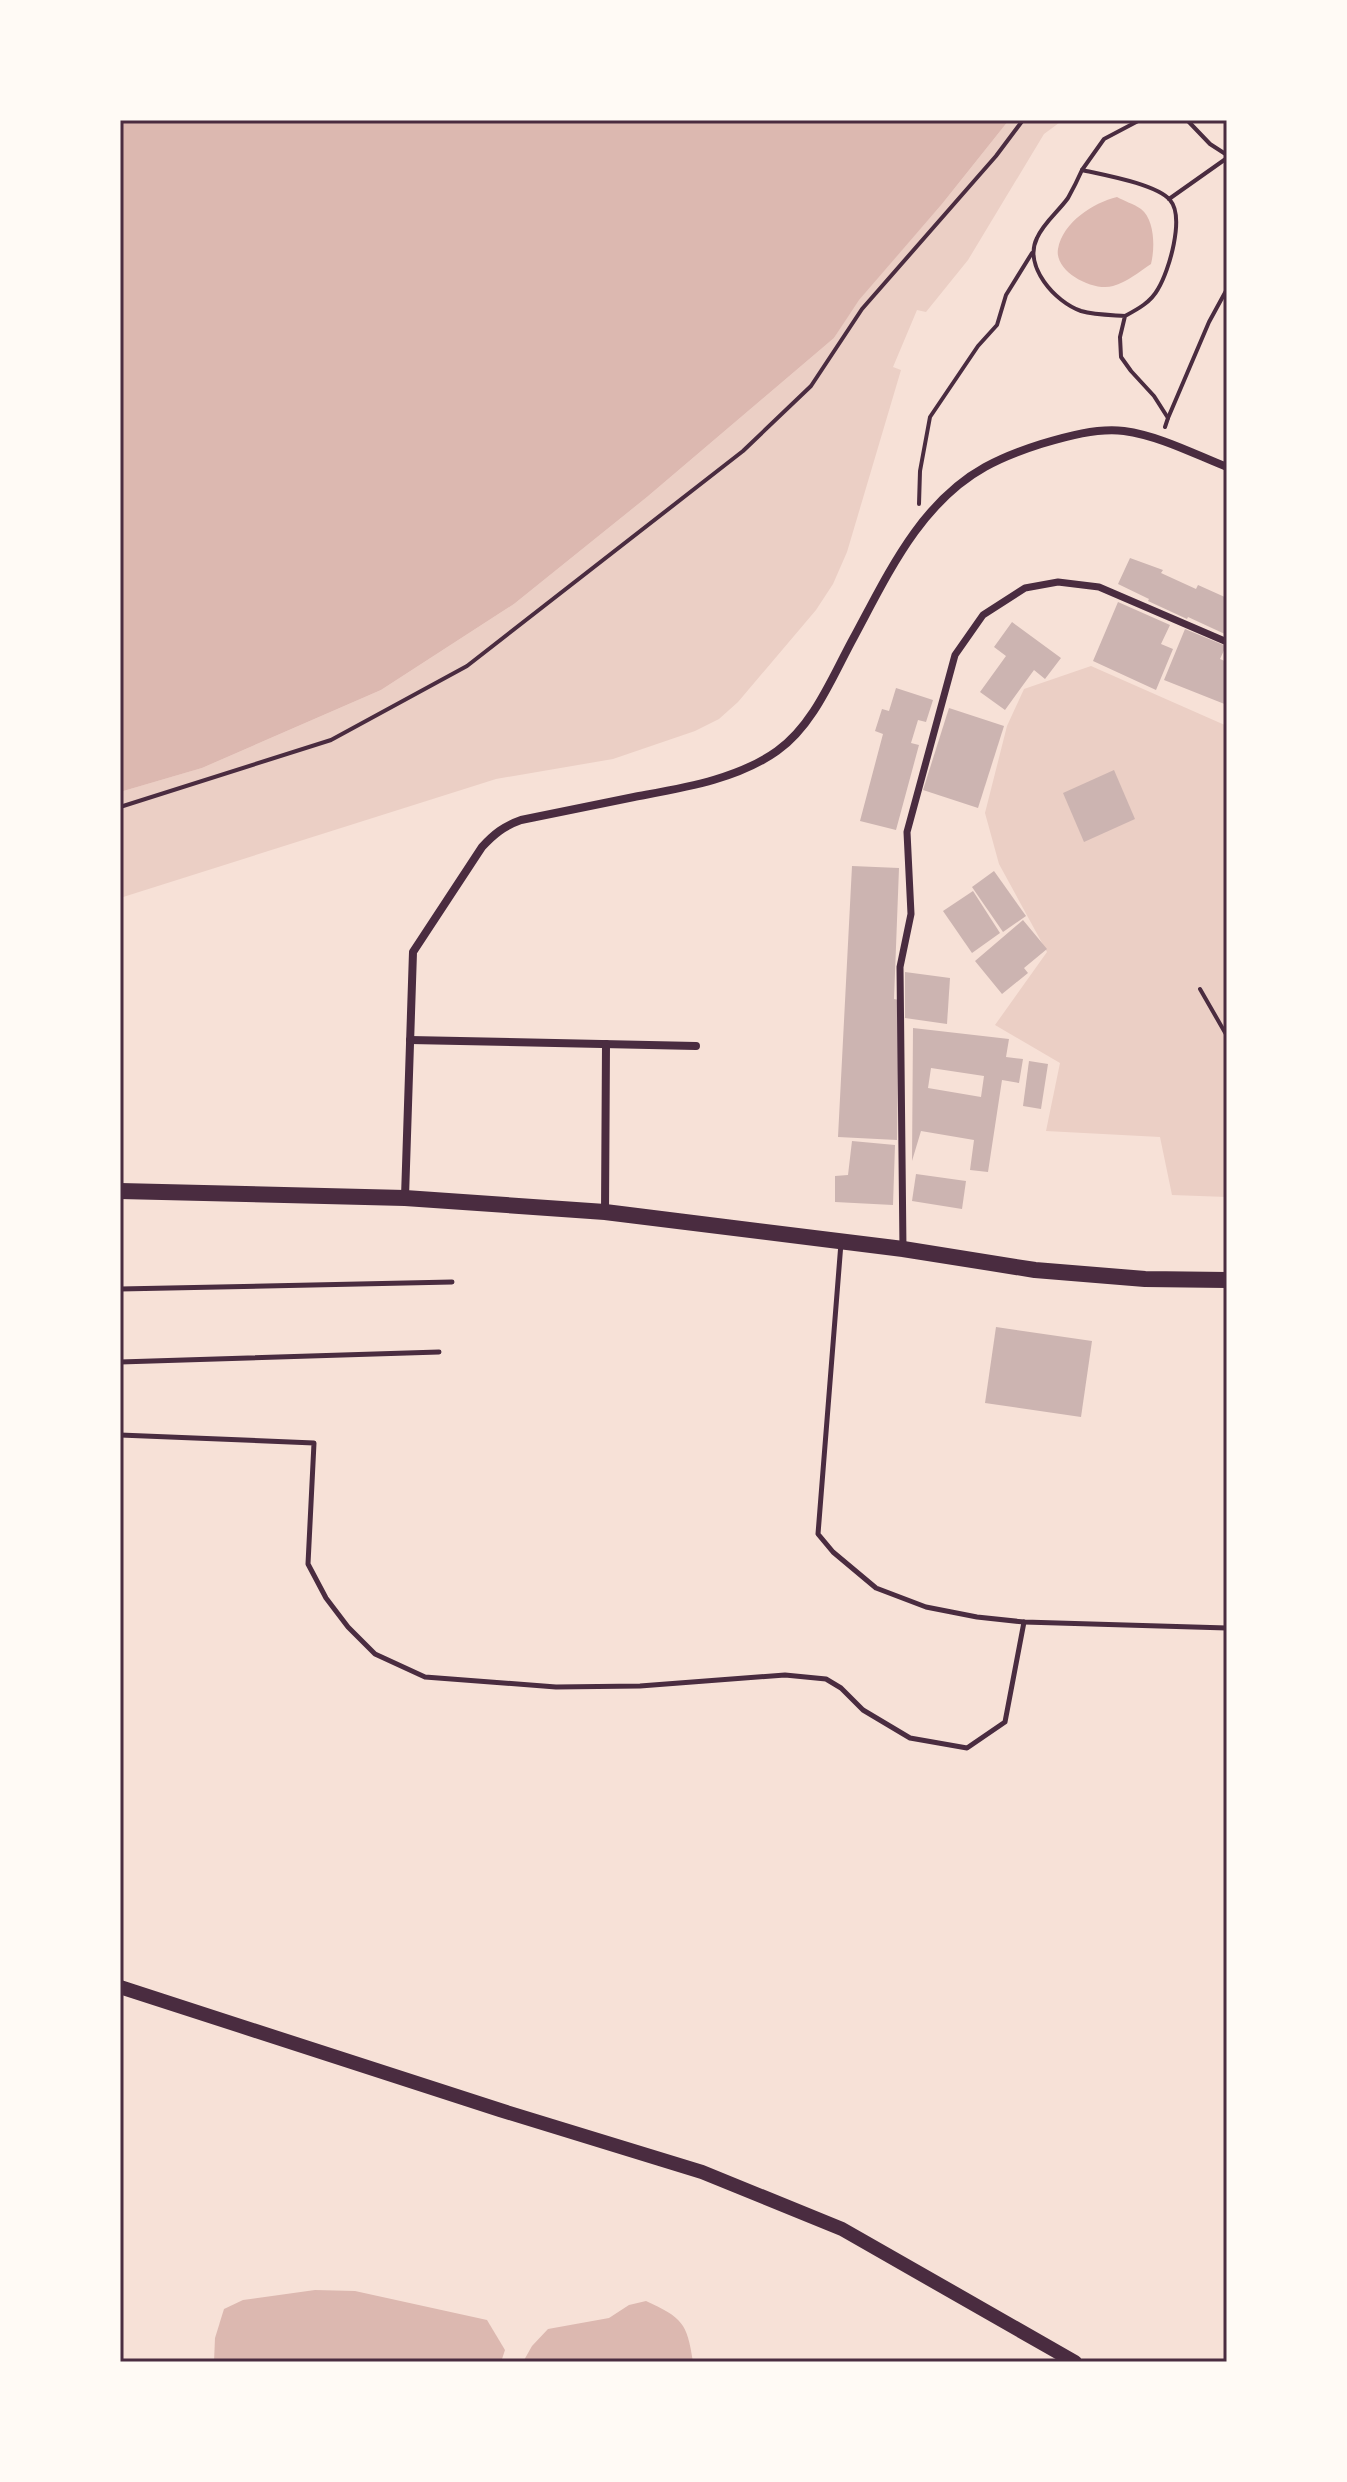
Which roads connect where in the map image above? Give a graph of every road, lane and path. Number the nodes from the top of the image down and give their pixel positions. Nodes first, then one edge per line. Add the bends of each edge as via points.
1 (1023, 120) edge
2 (1140, 120) edge
3 (1187, 120) edge
4 (1227, 156) edge
5 (1082, 170) junction
6 (1169, 199) junction
7 (1032, 253) junction
8 (1227, 289) edge
9 (1125, 316) junction
10 (1168, 418) junction
11 (1160, 440) junction
12 (1227, 467) edge
13 (918, 527) junction
14 (1227, 642) edge
15 (120, 807) edge
16 (1200, 989) dead end
17 (1227, 1036) edge
18 (410, 1040) junction
19 (606, 1044) junction
20 (696, 1046) dead end
21 (120, 1191) edge
22 (405, 1198) junction
23 (605, 1212) junction
24 (841, 1242) junction
25 (903, 1249) junction
26 (1227, 1280) edge
27 (452, 1282) dead end
28 (120, 1289) edge
29 (439, 1352) dead end
30 (120, 1362) edge
31 (120, 1435) edge
32 (1024, 1622) junction
33 (1227, 1628) edge
34 (120, 1987) edge
35 (1075, 2362) edge

1 - 15 path via 862,309 811,386 743,451 467,666 331,740
2 - 5 path via 1104,139
3 - 4 path
4 - 6 path
5 - 6 path via 1138,183
5 - 7 path
6 - 9 path via 1177,214 1168,265 1158,291
7 - 9 path via 1043,281 1064,301 1080,310
7 - 13 path via 1006,295 997,325 930,417 920,471
8 - 10 path
9 - 10 path via 1121,357
10 - 11 path
11 - 12 street
11 - 13 street via 1105,430 1059,438 985,467 959,484
13 - 18 street via 816,705 779,750 710,781 521,820 493,834 413,952
14 - 25 street via 1099,587 1058,582 1025,588 983,615 955,655 907,832 911,914 900,967
16 - 17 path
18 - 19 street
18 - 22 street
19 - 20 street
19 - 23 street
21 - 22 main road
22 - 23 main road
23 - 24 main road
24 - 25 main road
24 - 32 lane via 818,1534 876,1588 926,1607
25 - 26 main road via 1035,1270
27 - 28 lane
29 - 30 lane
31 - 32 lane via 314,1443 308,1564 326,1598 375,1654 425,1677 556,1687 785,1675 826,1679 863,1710 910,1738 967,1748 1005,1722
32 - 33 lane
34 - 35 street via 702,2172 842,2229

